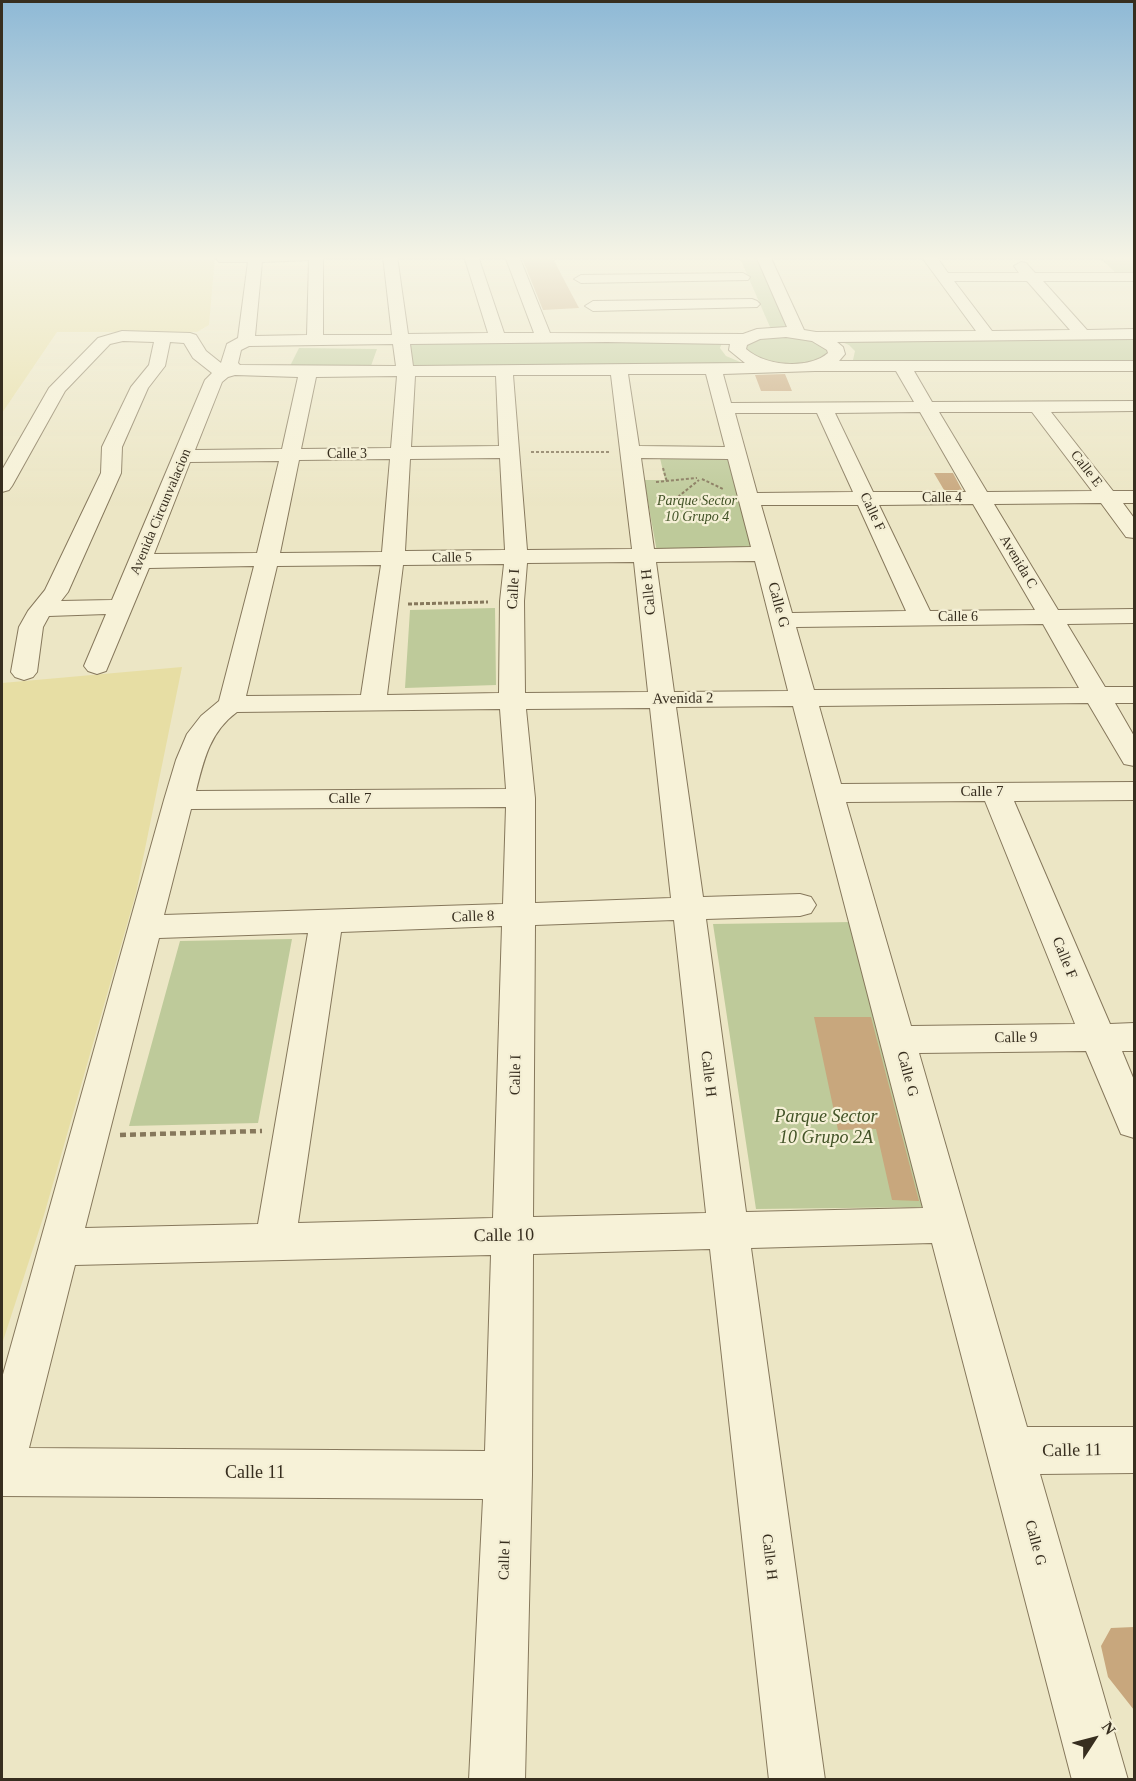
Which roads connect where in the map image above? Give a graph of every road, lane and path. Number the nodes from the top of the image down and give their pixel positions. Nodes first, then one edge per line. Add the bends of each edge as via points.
1 (111, 339) edge
2 (163, 339) edge
3 (191, 339) edge
4 (392, 339) edge
5 (402, 339) joint
6 (496, 339) edge
7 (541, 339) edge
8 (549, 339) edge
9 (607, 339) edge
10 (732, 339) edge
11 (747, 339) edge
12 (821, 339) edge
13 (315, 340) joint
14 (246, 341) joint
15 (613, 353) junction
16 (501, 354) junction
17 (814, 366) junction
18 (902, 366) junction
19 (1105, 366) junction
20 (1134, 366) edge
21 (713, 368) junction
22 (793, 368) junction
23 (228, 371) junction
24 (308, 372) junction
25 (406, 372) junction
26 (1129, 394) edge
27 (1037, 406) junction
28 (926, 407) junction
29 (724, 408) junction
30 (823, 408) junction
31 (510, 452) junction
32 (735, 453) junction
33 (290, 454) junction
34 (401, 454) junction
35 (184, 456) junction
36 (645, 475) junction
37 (2, 486) edge
38 (1107, 497) junction
39 (1134, 497) edge
40 (865, 498) junction
41 (980, 498) junction
42 (743, 499) junction
43 (674, 500) junction
44 (1134, 532) edge
45 (644, 554) junction
46 (765, 554) junction
47 (516, 557) junction
48 (393, 559) junction
49 (140, 561) junction
50 (267, 561) junction
51 (512, 601) junction
52 (387, 604) junction
53 (121, 607) junction
54 (42, 609) junction
55 (1134, 616) edge
56 (921, 617) junction
57 (1051, 617) junction
58 (782, 620) junction
59 (97, 666) dead end
60 (24, 672) dead end
61 (1097, 695) junction
62 (1134, 695) edge
63 (804, 698) junction
64 (661, 700) junction
65 (373, 701) junction
66 (512, 701) junction
67 (231, 704) junction
68 (1134, 758) edge
69 (1134, 791) edge
70 (996, 792) junction
71 (830, 793) junction
72 (521, 798) junction
73 (178, 800) junction
74 (801, 905) dead end
75 (687, 910) junction
76 (519, 915) junction
77 (326, 921) junction
78 (146, 927) junction
79 (1097, 1037) junction
80 (1134, 1037) edge
81 (897, 1040) junction
82 (1134, 1123) edge
83 (292, 1130) junction
84 (89, 1136) junction
85 (948, 1225) junction
86 (728, 1230) junction
87 (513, 1236) junction
88 (275, 1242) junction
89 (59, 1247) junction
90 (1134, 1450) edge
91 (1009, 1451) junction
92 (2, 1460) edge
93 (2, 1472) edge
94 (508, 1475) junction
95 (497, 1779) edge
96 (796, 1779) edge
97 (1100, 1779) edge

1 - 37 street via 104,341 58,388
2 - 54 street via 157,366 140,387 112,447 111,473 56,591
3 - 23 street via 199,354
4 - 13 street
5 - 16 street
5 - 25 street
6 - 16 street, Calle I
7 - 16 street
8 - 15 street
9 - 15 street, Calle H
10 - 15 street
11 - 22 street via 737,346 740,354 761,364
12 - 17 street via 837,351 835,358
13 - 14 street
14 - 23 street via 233,347
15 - 16 street
15 - 21 street
15 - 36 street, Calle H
16 - 25 street
16 - 31 street, Calle I
17 - 18 street
17 - 22 street
18 - 19 street
18 - 28 street, Avenida C
19 - 20 street
19 - 26 street
21 - 22 street
21 - 29 street, Calle G
23 - 24 street
23 - 35 street, Avenida Circunvalacion via 214,380
24 - 25 street
24 - 33 street
25 - 34 street
26 - 27 street
27 - 28 street
27 - 38 street, Calle E
28 - 30 street
28 - 41 street, Avenida C
29 - 30 street
29 - 32 street, Calle G
30 - 40 street, Calle F
31 - 34 street, Calle 3
31 - 36 path
31 - 47 street, Calle I
32 - 36 street
32 - 42 street, Calle G
33 - 34 street, Calle 3
33 - 35 street, Calle 3
33 - 50 street
34 - 48 street
35 - 49 street, Avenida Circunvalacion
36 - 43 path
36 - 43 path via 698,479
36 - 45 street, Calle H
38 - 39 street, Calle 4
38 - 41 street, Calle 4
38 - 44 street, Calle E
40 - 41 street, Calle 4
40 - 42 street, Calle 4
40 - 56 street, Calle F
41 - 57 street, Avenida C
42 - 43 path
42 - 46 street, Calle G
45 - 46 street, Calle 5
45 - 47 street, Calle 5
45 - 64 street, Calle H
46 - 58 street, Calle G
47 - 48 street, Calle 5
47 - 51 street, Calle I
48 - 50 street, Calle 5
48 - 52 street
49 - 50 street, Calle 5
49 - 53 street, Avenida Circunvalacion
50 - 67 street
51 - 52 path
51 - 66 street, Calle I
52 - 65 street
53 - 54 street
53 - 59 street, Avenida Circunvalacion
54 - 60 street via 31,627
55 - 57 street, Calle 6
56 - 57 street, Calle 6
56 - 58 street, Calle 6
57 - 61 street, Avenida C
58 - 63 street, Calle G
61 - 62 street, Avenida 2
61 - 63 street, Avenida 2
61 - 68 street, Avenida C
63 - 64 street, Avenida 2
63 - 71 street, Calle G
64 - 66 street, Avenida 2
64 - 75 street, Calle H
65 - 66 street, Avenida 2
65 - 67 street, Avenida 2
66 - 72 street, Calle I
67 - 73 street via 212,717 199,735
69 - 70 street, Calle 7
70 - 71 street, Calle 7
70 - 79 street, Calle F
71 - 81 street, Calle G
72 - 73 street, Calle 7
72 - 76 street, Calle I
73 - 78 street
74 - 75 street, Calle 8
75 - 76 street, Calle 8
75 - 86 street, Calle H
76 - 77 street, Calle 8
76 - 87 street, Calle I
77 - 78 street, Calle 8
77 - 83 street
78 - 84 street
79 - 80 street, Calle 9
79 - 81 street, Calle 9
79 - 82 street, Calle F
81 - 85 street, Calle G
83 - 84 path
83 - 88 street
84 - 89 street
85 - 86 street, Calle 10
85 - 91 street, Calle G
86 - 87 street, Calle 10
86 - 96 street, Calle H
87 - 88 street, Calle 10
87 - 94 street, Calle I
88 - 89 street, Calle 10
89 - 92 street
90 - 91 street, Calle 11
91 - 97 street, Calle G
93 - 94 street, Calle 11
94 - 95 street, Calle I

